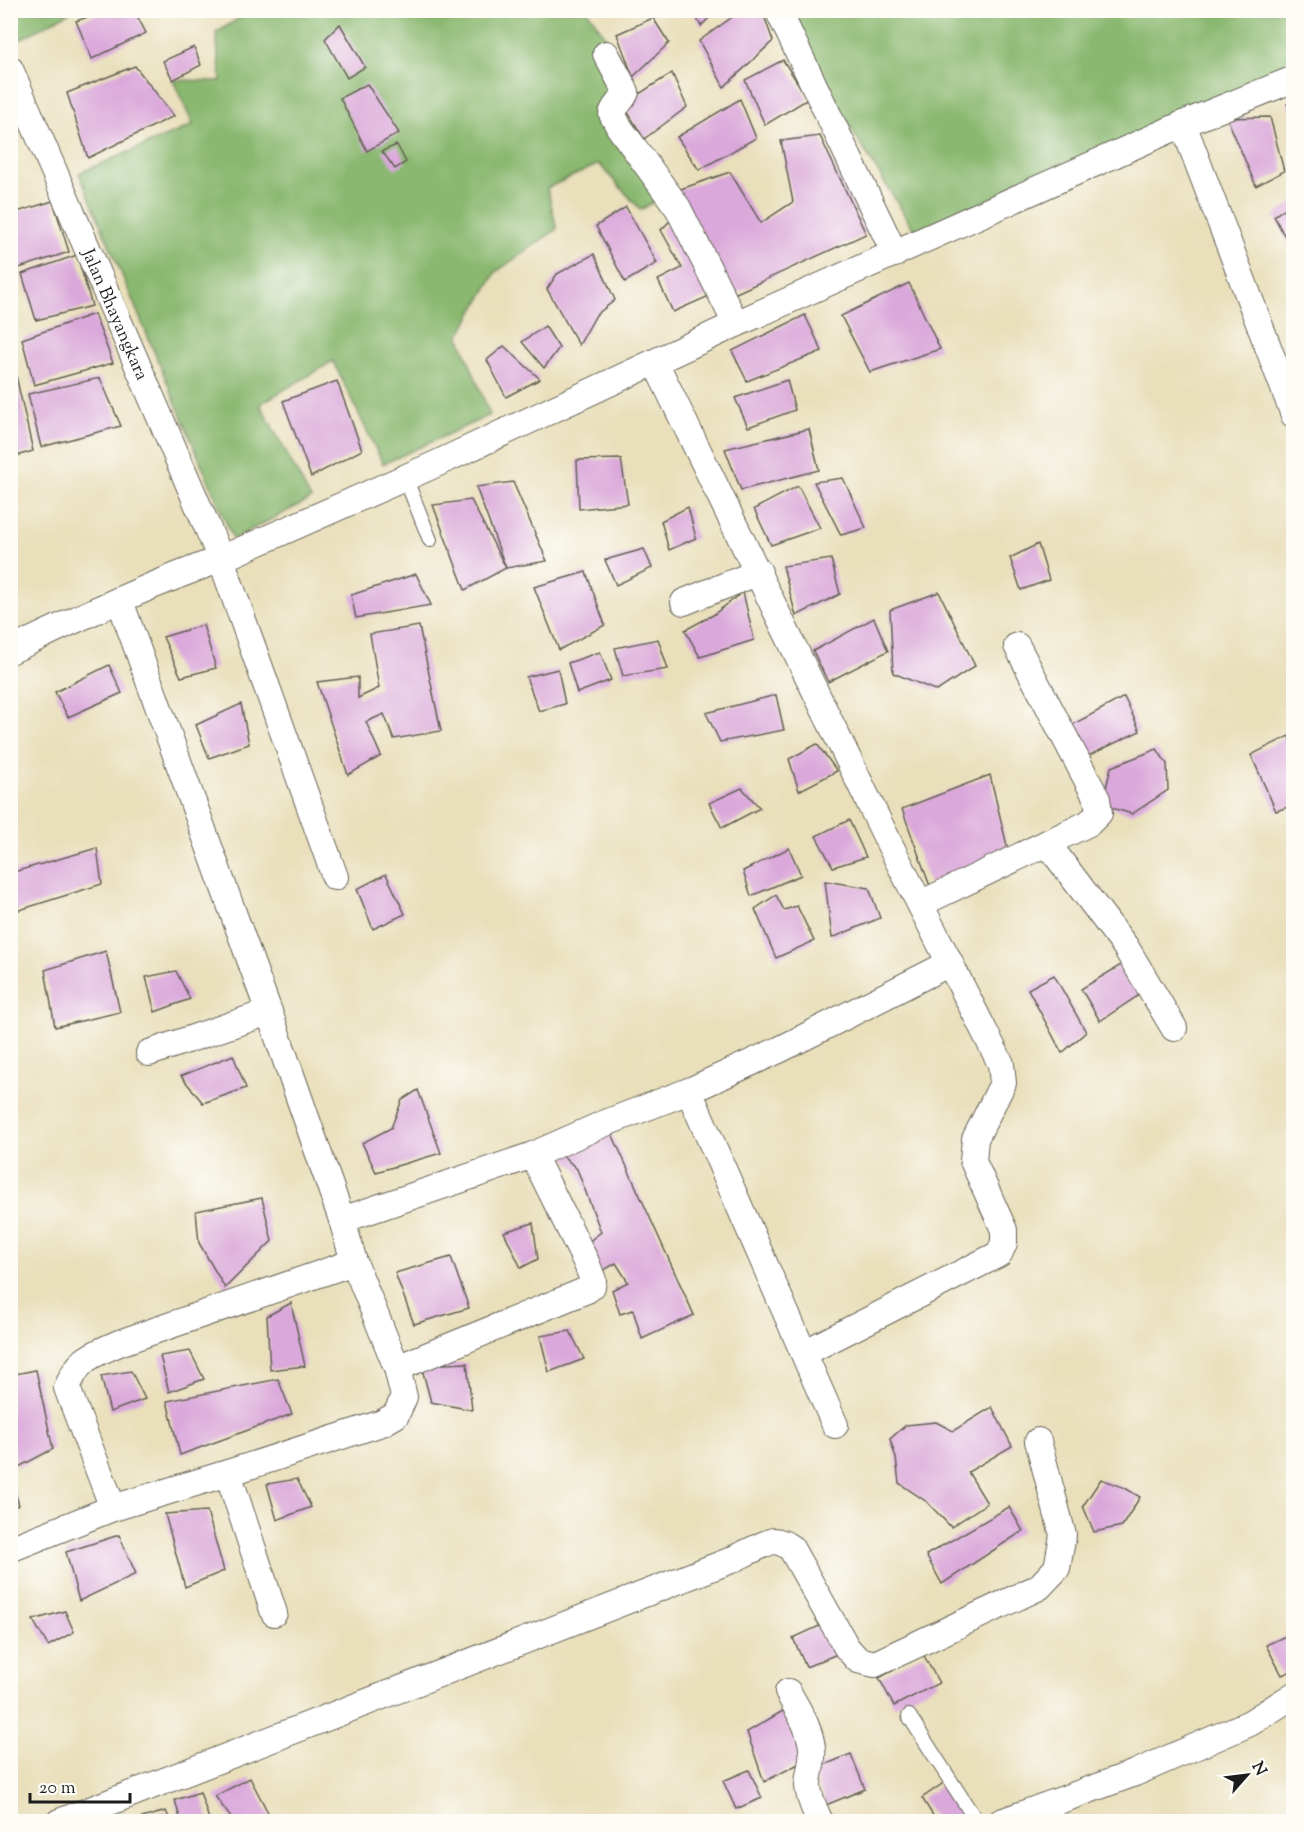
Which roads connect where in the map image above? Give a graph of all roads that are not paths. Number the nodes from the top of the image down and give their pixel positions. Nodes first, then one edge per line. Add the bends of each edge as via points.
1 (778, 10) edge
2 (606, 54) dead end
3 (10, 69) edge
4 (1293, 79) edge
5 (1183, 124) junction
6 (896, 254) junction
7 (736, 324) junction
8 (655, 362) junction
9 (1293, 416) edge
10 (405, 477) junction
11 (430, 540) dead end
12 (221, 559) junction
13 (759, 572) junction
14 (120, 601) junction
15 (684, 602) dead end
16 (1017, 646) dead end
17 (10, 651) edge
18 (1047, 843) junction
19 (335, 877) dead end
20 (920, 904) junction
21 (950, 963) junction
22 (269, 1012) junction
23 (1173, 1028) dead end
24 (149, 1053) dead end
25 (688, 1090) junction
26 (533, 1155) junction
27 (342, 1220) junction
28 (354, 1262) junction
29 (804, 1353) junction
30 (397, 1368) junction
31 (835, 1425) dead end
32 (1038, 1441) dead end
33 (228, 1473) junction
34 (113, 1508) junction
35 (10, 1549) edge
36 (274, 1613) dead end
37 (788, 1692) dead end
38 (1293, 1695) edge
39 (909, 1716) dead end
40 (59, 1821) edge
41 (820, 1821) edge
42 (977, 1821) edge
43 (1001, 1821) edge

1 - 6 street
2 - 7 street via 626,92 612,114 678,208
3 - 12 street, Jalan Bhayangkara
4 - 5 street
5 - 6 street
5 - 9 street
6 - 7 street
7 - 8 street
8 - 10 street
8 - 13 street
10 - 11 lane
10 - 12 street
12 - 14 street
12 - 19 street, Jalan Bhayangkara
13 - 15 street
13 - 20 street
14 - 17 street
14 - 22 street
16 - 18 street via 1097,799 1099,813 1089,823
18 - 20 street
18 - 23 street via 1125,946
20 - 21 street
21 - 25 street via 781,1049
21 - 29 street via 1001,1064 1003,1083 975,1139 973,1161 1004,1230 1004,1243 999,1254
22 - 24 street
22 - 27 street
25 - 26 street
25 - 29 street
26 - 27 street
26 - 30 street via 586,1262 592,1286
27 - 28 street
28 - 30 street
28 - 34 street via 86,1358 74,1371 67,1388
29 - 31 street
30 - 33 street via 404,1397 396,1415
32 - 40 street via 1064,1535 1057,1568 1039,1587 875,1664 858,1660 847,1648 791,1548 771,1541 729,1561
33 - 34 street
33 - 36 street
34 - 35 street
37 - 41 street via 807,1727 812,1746 808,1785
38 - 43 street via 1250,1723 1135,1773
39 - 42 lane

